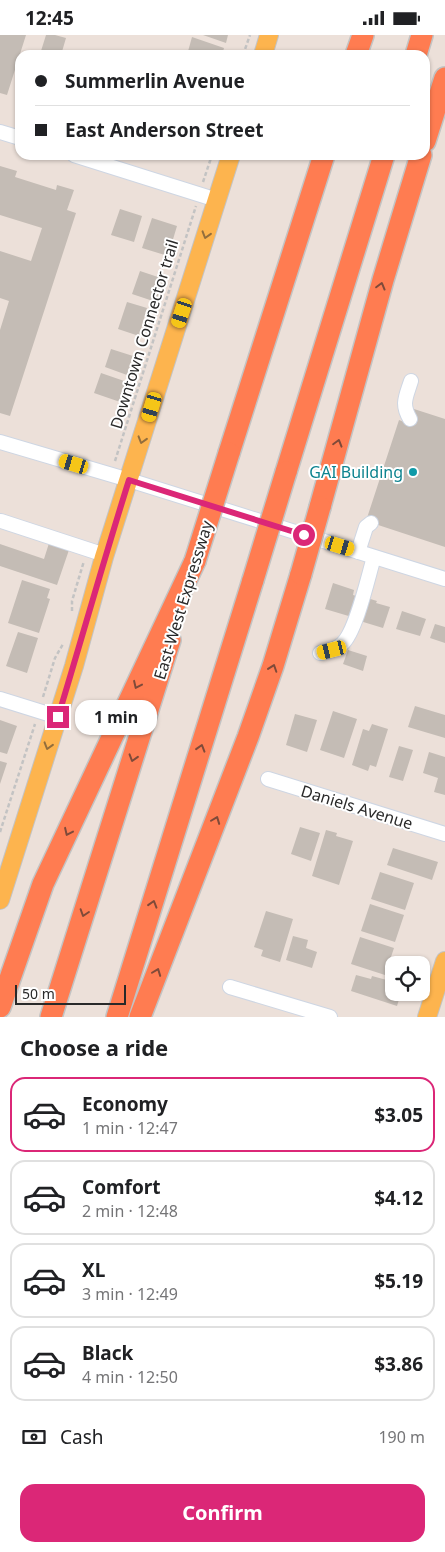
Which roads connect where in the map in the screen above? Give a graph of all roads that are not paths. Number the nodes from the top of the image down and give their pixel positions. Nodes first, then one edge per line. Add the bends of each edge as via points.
1 (269, 35) edge
2 (363, 35) edge
3 (422, 35) edge
4 (264, 50) edge
5 (358, 50) edge
6 (418, 50) edge
7 (445, 79) edge
8 (430, 126) edge
9 (0, 132) edge
10 (15, 136) edge
11 (90, 160) edge
12 (229, 160) edge
13 (322, 160) edge
14 (382, 160) edge
15 (419, 160) edge
16 (217, 200) junction
17 (411, 381) dead end
18 (410, 419) dead end
19 (0, 442) edge
20 (129, 480) junction
21 (1, 521) edge
22 (369, 525) dead end
23 (358, 552) junction
24 (105, 555) junction
25 (374, 557) junction
26 (195, 561) junction
27 (445, 579) edge
28 (320, 653) dead end
29 (0, 699) edge
30 (58, 717) junction
31 (268, 779) dead end
32 (445, 834) edge
33 (0, 900) edge
34 (445, 961) edge
35 (230, 987) dead end
36 (0, 1007) edge
37 (51, 1017) edge
38 (117, 1017) edge
39 (140, 1017) edge
40 (330, 1017) edge
41 (428, 1017) edge

1 - 4 main road
2 - 5 highway
3 - 6 highway
7 - 8 highway
9 - 10 street
11 - 16 street
12 - 16 main road
13 - 26 highway, East-West Expressway, bridge
38 -> 14 highway, bridge
39 -> 15 highway, bridge via 274,666
16 -> 20 main road
17 - 18 street via 405,399
19 - 20 street
20 - 23 street
20 - 24 main road
21 - 24 street
22 - 23 street
23 - 25 street
24 - 30 main road
25 - 27 street
25 - 28 street via 348,636 342,644
26 -> 36 highway via 44,884
26 -> 37 highway, East-West Expressway
29 - 30 street
30 -> 33 main road
31 - 32 street, Daniels Avenue
34 - 41 main road
35 - 40 street

